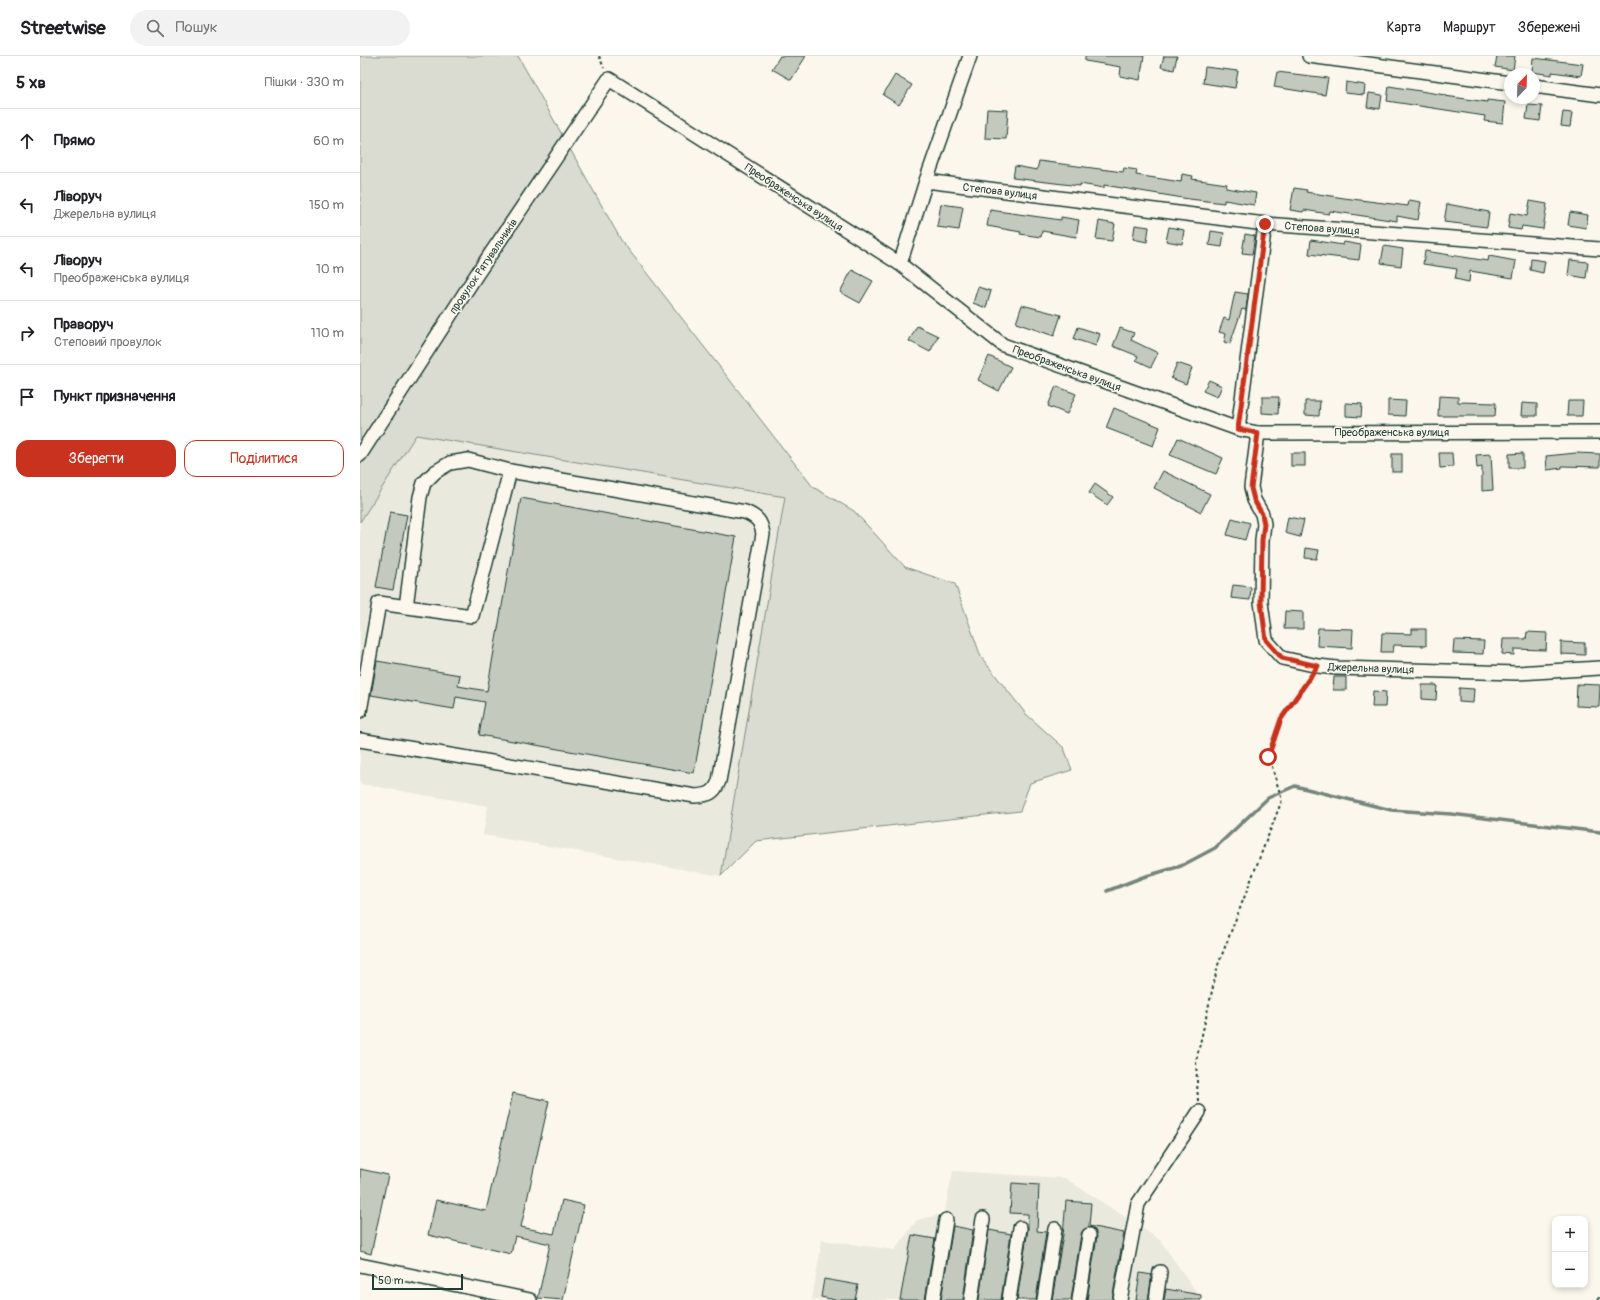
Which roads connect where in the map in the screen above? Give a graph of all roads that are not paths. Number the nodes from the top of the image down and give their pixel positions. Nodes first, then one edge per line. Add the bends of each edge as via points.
1 (970, 56) edge
2 (1309, 56) edge
3 (609, 79) joint
4 (1504, 82) edge
5 (1540, 87) edge
6 (1600, 95) edge
7 (926, 181) junction
8 (1265, 224) junction
9 (1600, 249) edge
10 (900, 264) junction
11 (1238, 429) junction
12 (1600, 432) edge
13 (1258, 433) junction
14 (360, 455) edge
15 (510, 471) junction
16 (406, 607) junction
17 (1600, 668) edge
18 (360, 711) edge
19 (360, 740) edge
20 (1199, 1112) road end
21 (983, 1219) dead end
22 (946, 1220) dead end
23 (1020, 1228) dead end
24 (1055, 1229) dead end
25 (1089, 1235) dead end
26 (360, 1265) edge
27 (1160, 1272) dead end
28 (530, 1300) edge
29 (933, 1300) edge
30 (970, 1300) edge
31 (1009, 1300) edge
32 (1044, 1300) edge
33 (1079, 1300) edge
34 (1120, 1300) edge
35 (1156, 1300) edge

1 - 7 street
2 - 4 street
3 - 10 street, Преображенська вулиця
3 - 14 street, провулок Рятувальників via 477,274
5 - 6 street
7 - 8 street, Степова вулиця
7 - 10 street
8 - 9 street, Степова вулиця
8 - 11 street
10 - 11 street, Преображенська вулиця via 1003,345
11 - 13 street, Преображенська вулиця
12 - 13 street, Преображенська вулиця
13 - 17 street, Джерельна вулиця via 1251,488 1264,524 1261,602 1266,640 1282,658 1318,666 1517,673
15 - 16 street via 472,616
15 - 16 street via 468,460 450,463 435,472 424,483
15 - 19 street via 756,516 763,534 719,781 715,790 707,796 695,796
16 - 18 street via 379,603
20 - 34 street via 1138,1204
21 - 30 street
22 - 29 street
23 - 31 street
24 - 32 street
25 - 33 street
26 - 28 street
27 - 35 street

